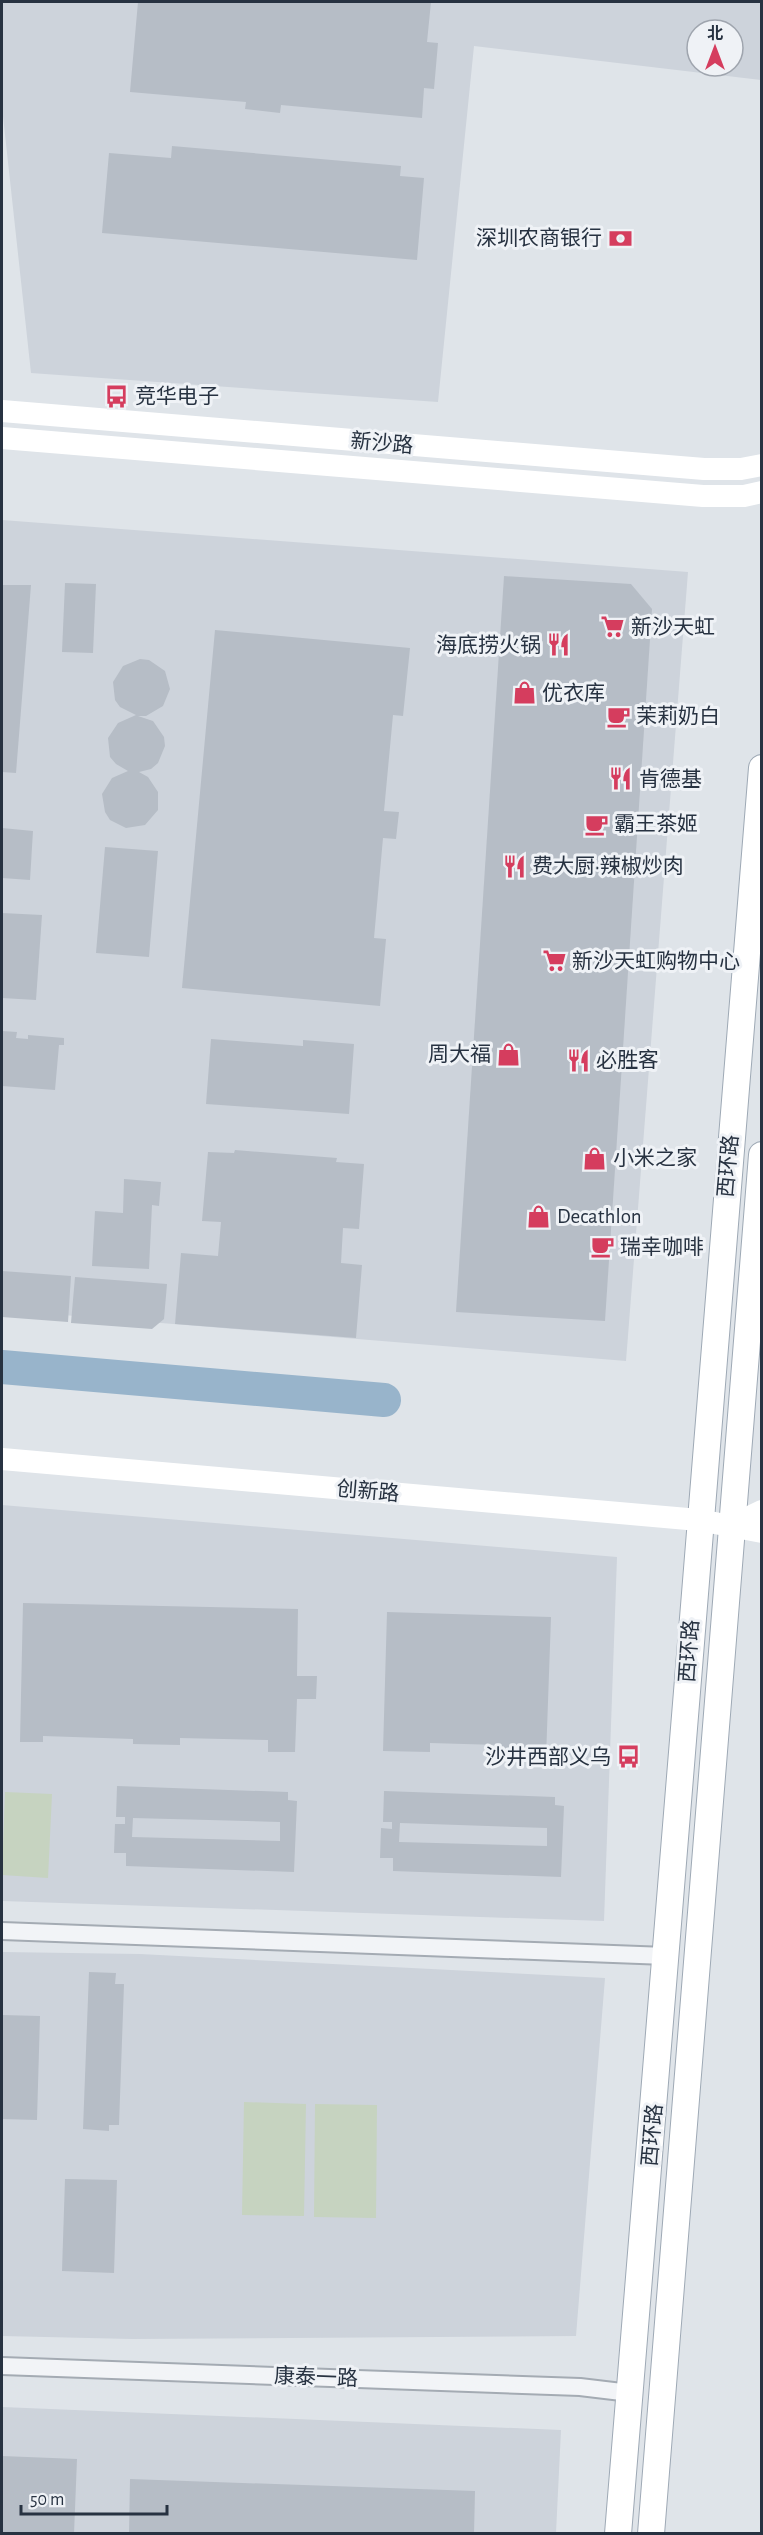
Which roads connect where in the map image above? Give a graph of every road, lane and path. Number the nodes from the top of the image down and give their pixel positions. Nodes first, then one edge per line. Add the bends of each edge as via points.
1 (2, 411) edge
2 (2, 438) edge
3 (762, 465) edge
4 (762, 492) edge
5 (762, 768) edge
6 (762, 1155) edge
7 (745, 1366) junction
8 (762, 1395) edge
9 (2, 1459) edge
10 (762, 1511) edge
11 (699, 1520) junction
12 (733, 1525) junction
13 (762, 1532) edge
14 (2, 1930) edge
15 (666, 1956) junction
16 (2, 2366) edge
17 (630, 2393) junction
18 (618, 2534) edge
19 (651, 2534) edge

1 - 3 main road, 新沙路 via 704,470
2 - 4 main road, 新沙路 via 703,496
5 - 11 main road, 西环路
6 - 7 main road, 西环路
7 - 8 main road via 760,1379
7 - 12 main road, 西环路
9 - 11 main road, 创新路
10 - 12 main road
11 - 12 main road, 创新路
11 - 15 main road, 西环路
12 - 13 main road, 创新路
12 - 19 main road, 西环路
14 - 15 street
15 - 17 main road, 西环路
16 - 17 street, 康泰一路 via 580,2387
17 - 18 main road, 西环路

